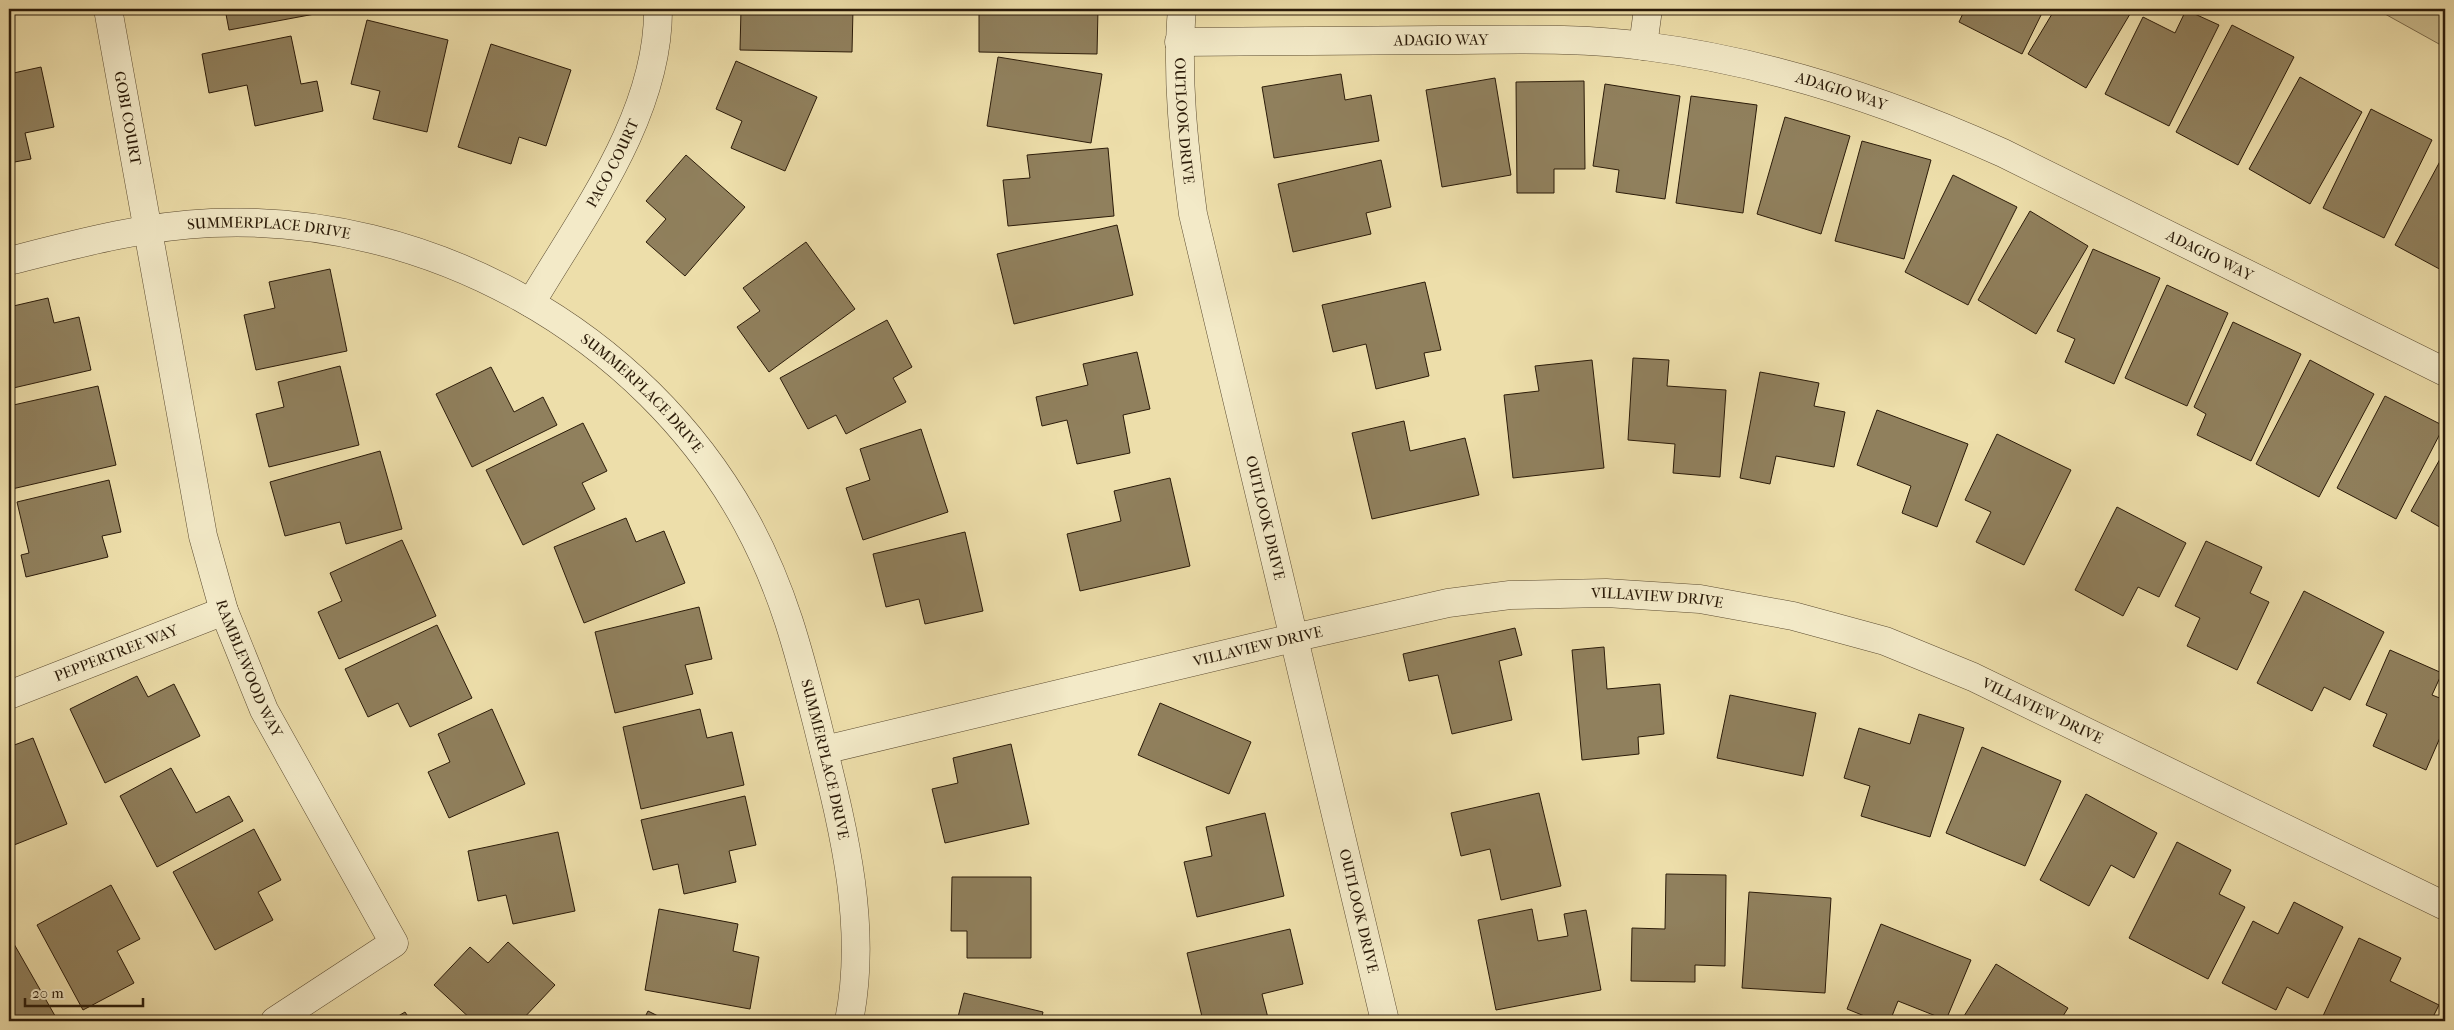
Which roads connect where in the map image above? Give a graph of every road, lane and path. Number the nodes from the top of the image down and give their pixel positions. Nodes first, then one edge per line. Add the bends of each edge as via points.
1 (108, 9) edge
2 (658, 9) edge
3 (1182, 9) edge
4 (1648, 9) edge
5 (1179, 42) junction
6 (1643, 46) junction
7 (146, 229) junction
8 (9, 261) edge
9 (531, 303) junction
10 (2445, 372) edge
11 (224, 611) junction
12 (1293, 638) junction
13 (9, 695) edge
14 (824, 750) junction
15 (2445, 906) edge
16 (275, 1021) edge
17 (849, 1021) edge
18 (1385, 1021) edge

1 - 7 street, GOBI COURT
2 - 9 street, PACO COURT via 653,58 623,148
3 - 5 street, OUTLOOK DRIVE
4 - 6 street
5 - 6 street, ADAGIO WAY via 1554,39
5 - 12 street, OUTLOOK DRIVE via 1183,138 1193,214
6 - 10 street, ADAGIO WAY via 1747,64 1841,88 1932,121 2003,152
7 - 8 street, SUMMERPLACE DRIVE
7 - 9 street, SUMMERPLACE DRIVE via 212,223 274,224 335,231 395,245 452,264
7 - 11 street, RAMBLEWOOD WAY via 203,536
9 - 14 street, SUMMERPLACE DRIVE via 586,339 633,378 676,422 714,470 746,521 774,577 795,634
11 - 13 street, PEPPERTREE WAY
11 - 16 street, RAMBLEWOOD WAY via 264,710 394,943
12 - 14 street, VILLAVIEW DRIVE
12 - 15 street, VILLAVIEW DRIVE via 1448,603 1510,595 1606,593 1700,599 1794,616 1885,641 1973,677
12 - 18 street, OUTLOOK DRIVE
14 - 17 street, SUMMERPLACE DRIVE via 851,873 856,936 854,998

